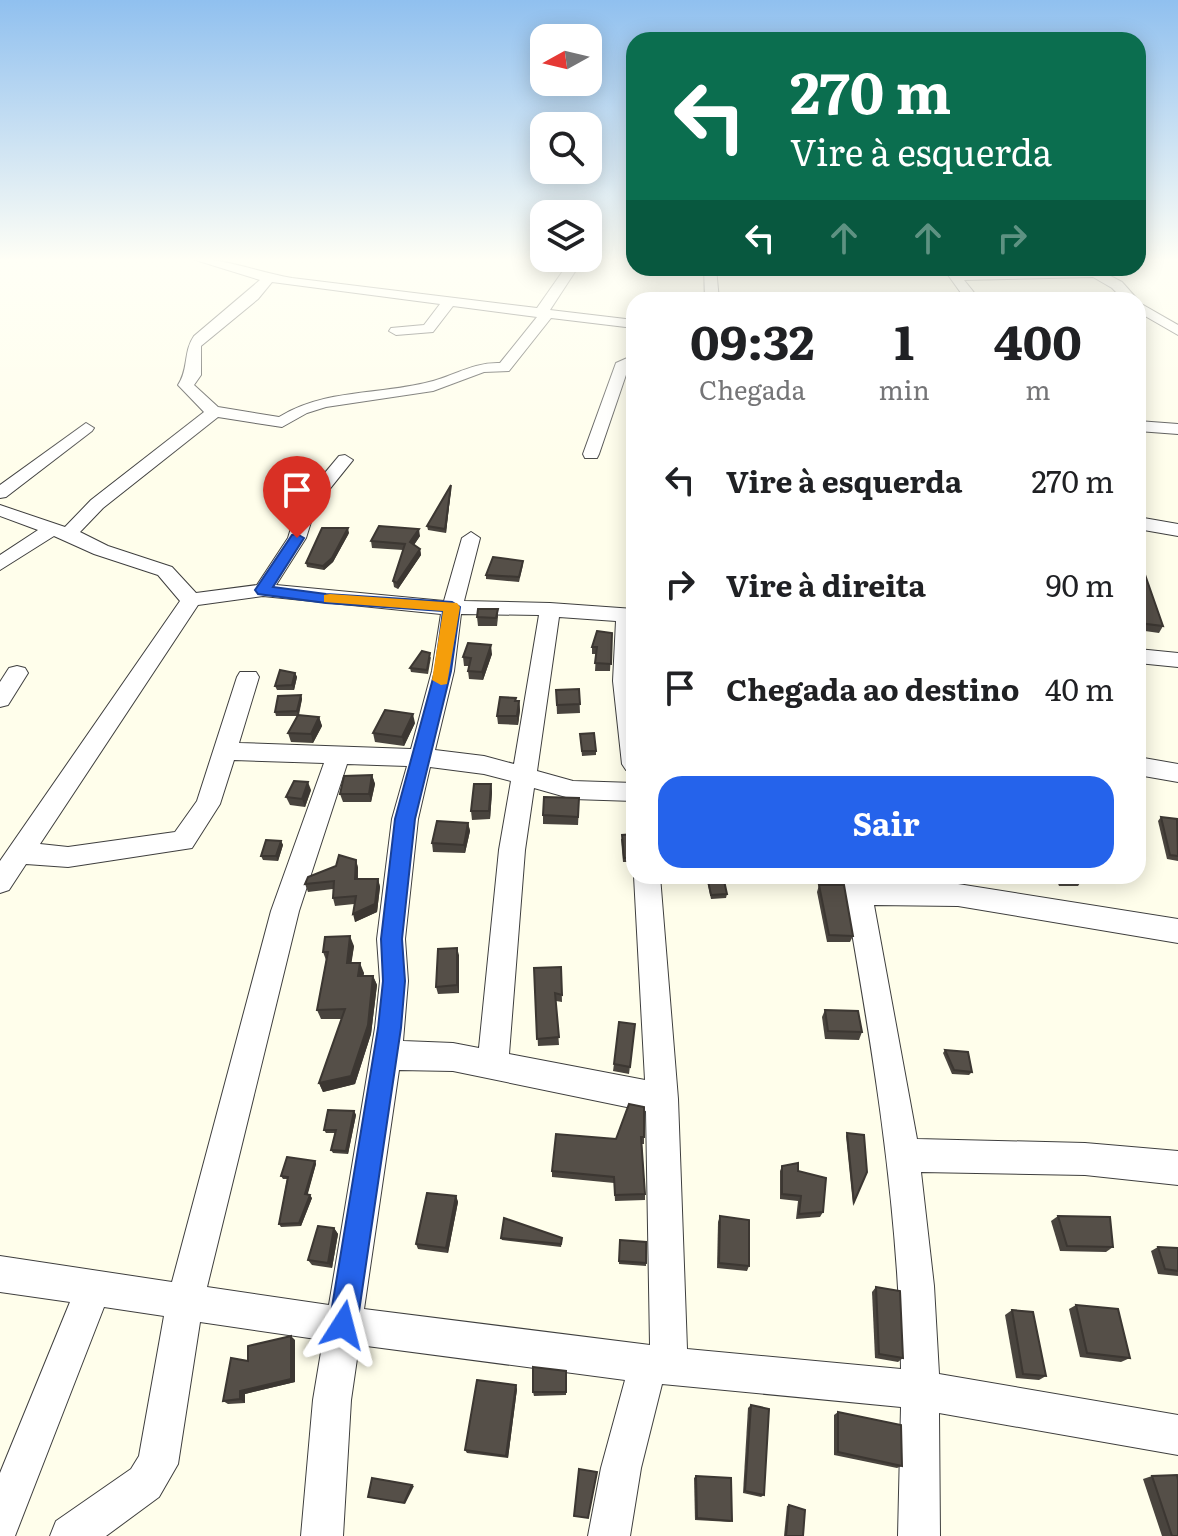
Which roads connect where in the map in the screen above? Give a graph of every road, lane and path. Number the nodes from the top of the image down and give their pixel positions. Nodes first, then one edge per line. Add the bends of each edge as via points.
1 (213, 330) edge
2 (417, 330) edge
3 (532, 330) edge
4 (396, 331) dead end
5 (626, 362) edge
6 (214, 412) junction
7 (1146, 427) edge
8 (86, 428) dead end
9 (1178, 429) edge
10 (591, 454) dead end
11 (345, 460) dead end
12 (0, 493) edge
13 (0, 510) edge
14 (1146, 524) edge
15 (1178, 530) edge
16 (60, 532) junction
17 (471, 538) dead end
18 (0, 564) edge
19 (263, 590) junction
20 (191, 600) junction
21 (452, 607) junction
22 (550, 609) junction
23 (626, 615) edge
24 (1146, 657) edge
25 (1178, 660) edge
26 (17, 673) dead end
27 (248, 677) dead end
28 (0, 699) edge
29 (227, 751) junction
30 (338, 756) junction
31 (420, 758) junction
32 (1146, 767) edge
33 (1178, 773) edge
34 (522, 775) junction
35 (626, 792) edge
36 (19, 853) junction
37 (0, 882) edge
38 (648, 884) edge
39 (857, 885) edge
40 (1178, 931) edge
41 (386, 1055) junction
42 (493, 1064) junction
43 (662, 1099) junction
44 (903, 1155) junction
45 (1178, 1168) edge
46 (0, 1274) edge
47 (94, 1288) junction
48 (185, 1301) junction
49 (343, 1325) junction
50 (658, 1365) junction
51 (920, 1390) junction
52 (1178, 1435) edge
53 (0, 1523) edge
54 (71, 1536) edge
55 (322, 1536) edge
56 (609, 1536) edge
57 (919, 1536) edge

1 - 6 street via 194,346 195,369 186,385
2 - 4 street
3 - 6 street via 504,368 482,367 433,386 324,403 282,422
5 - 10 street
6 - 16 street
7 - 9 street
8 - 12 street
11 - 19 street via 307,505 297,538
13 - 16 street
14 - 15 street
16 - 18 street
16 - 20 street via 165,571
17 - 21 street
19 - 20 street
19 - 21 street
20 - 36 street
21 - 22 street
21 - 31 street via 443,671
22 - 23 street
22 - 34 street
24 - 25 street
26 - 28 street
27 - 29 street
29 - 30 street
29 - 36 street via 208,804 183,841 68,857
30 - 31 street
30 - 48 street via 285,911
31 - 34 street
31 - 41 street via 396,894
32 - 33 street
34 - 35 street via 573,790
34 - 42 street
36 - 37 street
38 - 43 street
39 - 40 street via 958,895
39 - 44 street
41 - 42 street
41 - 49 street
42 - 43 street
43 - 50 street
44 - 45 street via 1085,1159
44 - 51 street
46 - 47 street
47 - 48 street
47 - 53 street
48 - 49 street
48 - 54 street via 158,1464 145,1483
49 - 50 street
49 - 55 street
50 - 51 street
50 - 56 street via 621,1468
51 - 52 street
51 - 57 street

